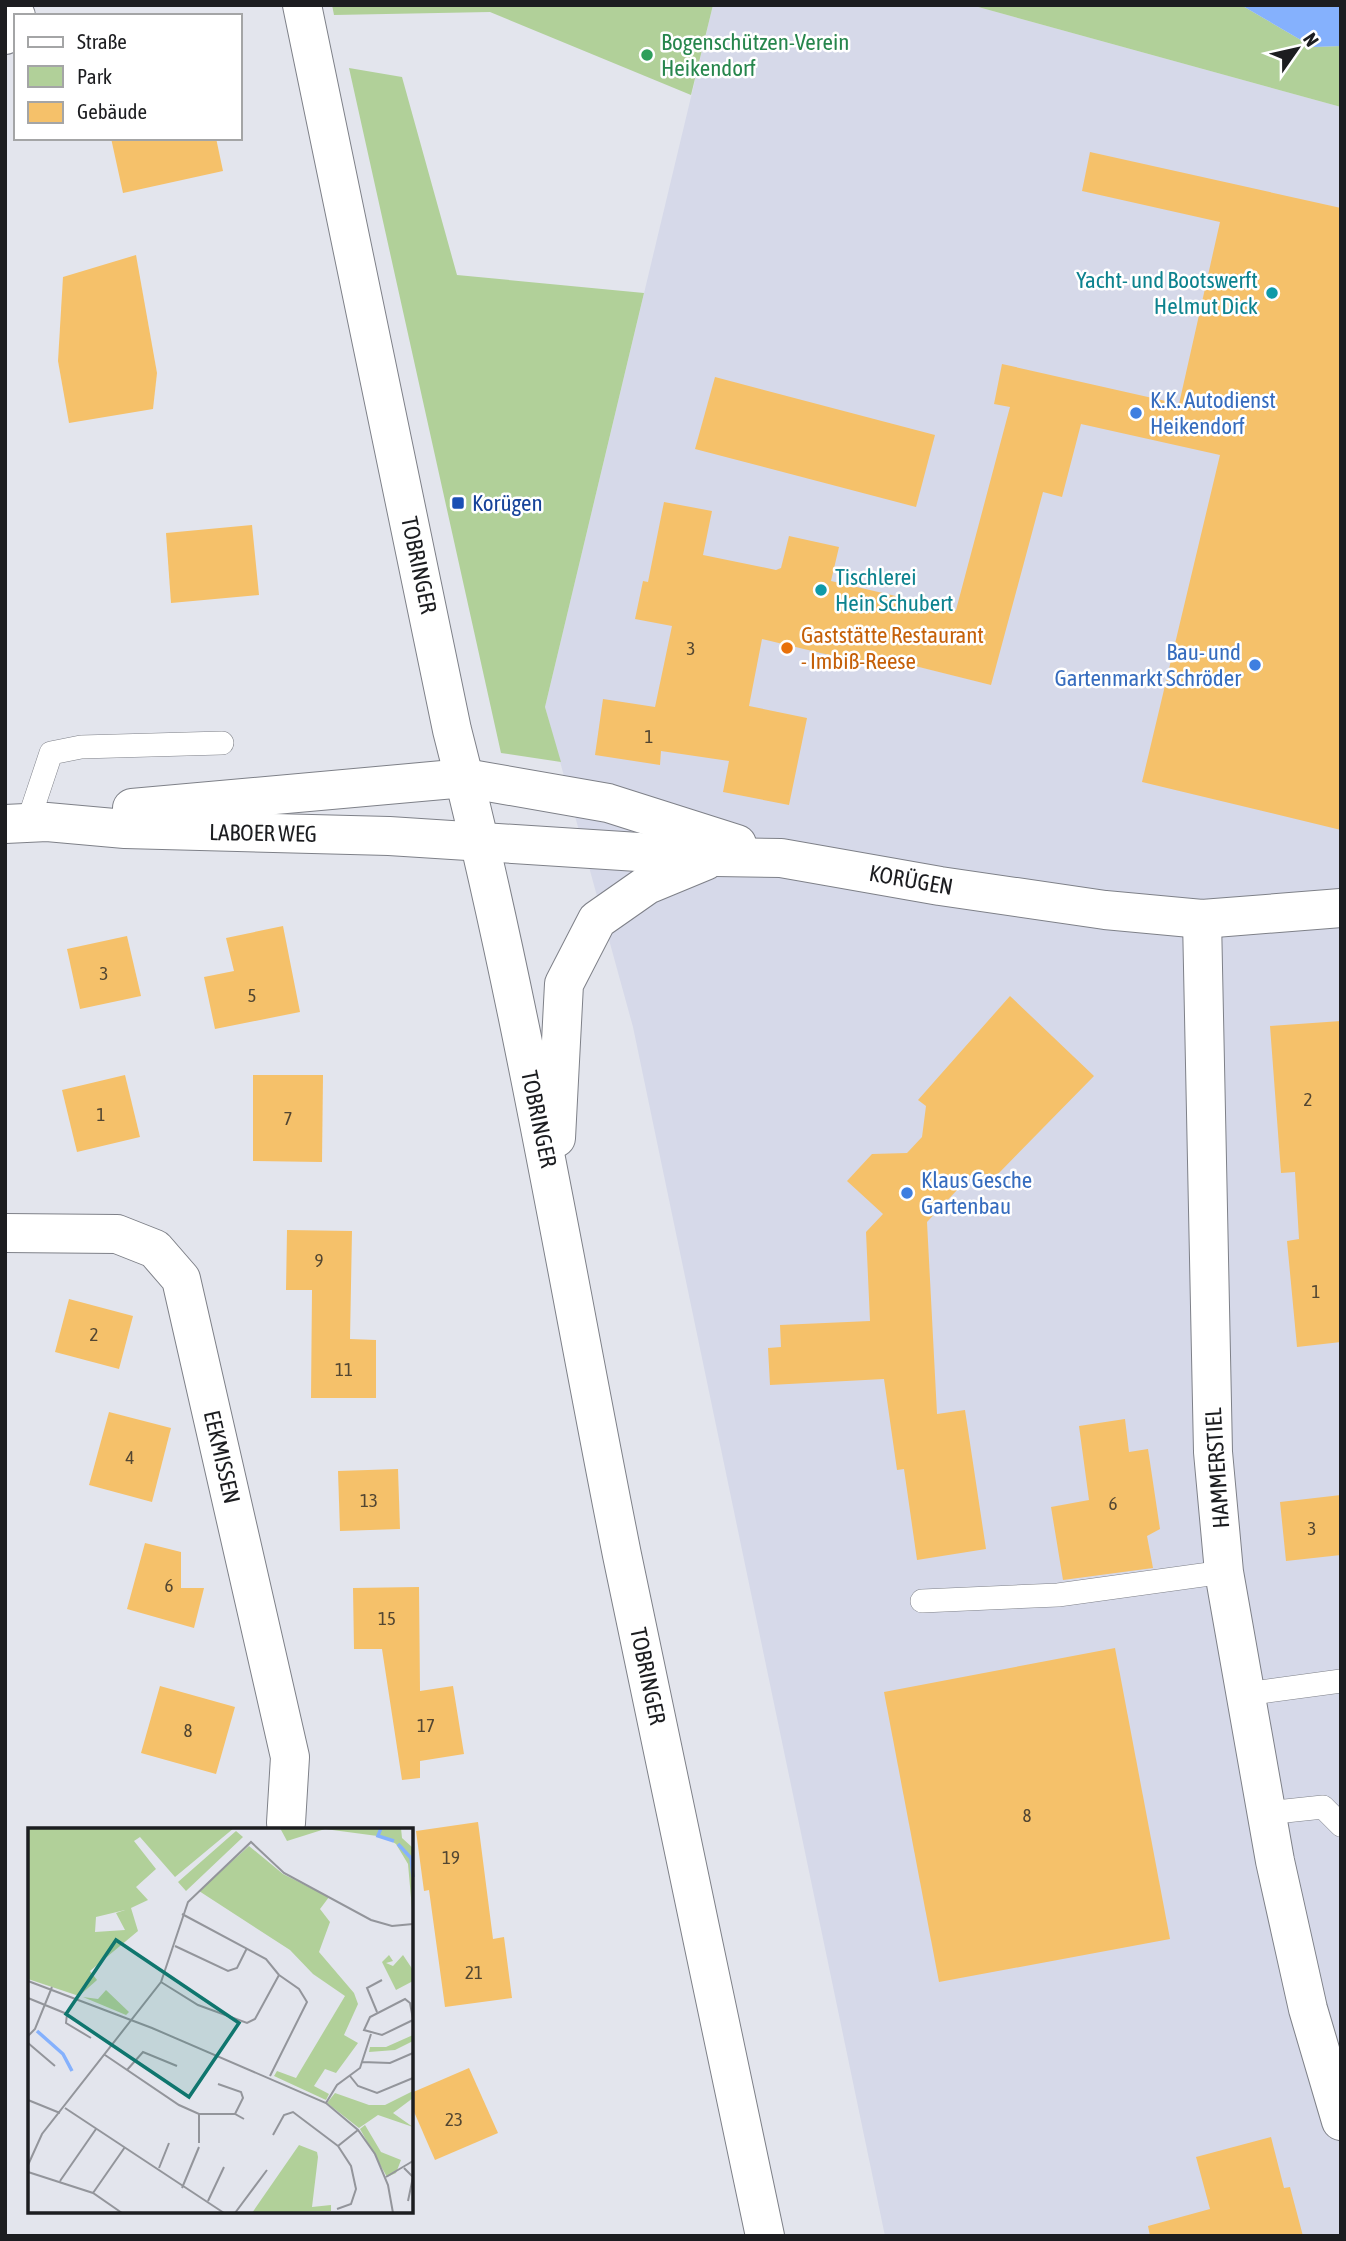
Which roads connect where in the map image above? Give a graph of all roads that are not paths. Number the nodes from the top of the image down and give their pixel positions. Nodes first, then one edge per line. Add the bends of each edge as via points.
1 (302, 5) edge
2 (222, 743) dead end
3 (464, 778) junction
4 (27, 823) edge
5 (480, 842) junction
6 (716, 857) junction
7 (781, 858) junction
8 (1341, 908) edge
9 (1202, 919) junction
10 (553, 1185) junction
11 (5, 1233) edge
12 (1224, 1572) junction
13 (922, 1601) dead end
14 (1341, 1681) edge
15 (1246, 1694) junction
16 (1266, 1813) junction
17 (1341, 1825) edge
18 (288, 1827) edge
19 (1341, 2121) edge
20 (765, 2236) edge

1 - 3 street, TOBRINGER
2 - 4 lane via 81,747 51,753
3 - 4 street, LABOER WEG via 120,809
3 - 5 street, TOBRINGER
3 - 7 street, LABOER WEG via 608,803
4 - 5 street, LABOER WEG
5 - 6 street, KORÜGEN
5 - 10 street, TOBRINGER
6 - 7 street, KORÜGEN
6 - 10 street via 647,884 597,920 564,984
7 - 9 street, KORÜGEN via 1105,910
8 - 9 street, KORÜGEN
9 - 12 street, HAMMERSTIEL via 1213,1452
10 - 20 street, TOBRINGER via 622,1553
11 - 18 street, EEKMISSEN via 117,1234 155,1249 181,1279 290,1757
12 - 13 lane via 1058,1595
12 - 15 street, HAMMERSTIEL
14 - 15 lane
15 - 16 street, HAMMERSTIEL
16 - 17 lane via 1323,1807
16 - 19 street, HAMMERSTIEL via 1308,2009

